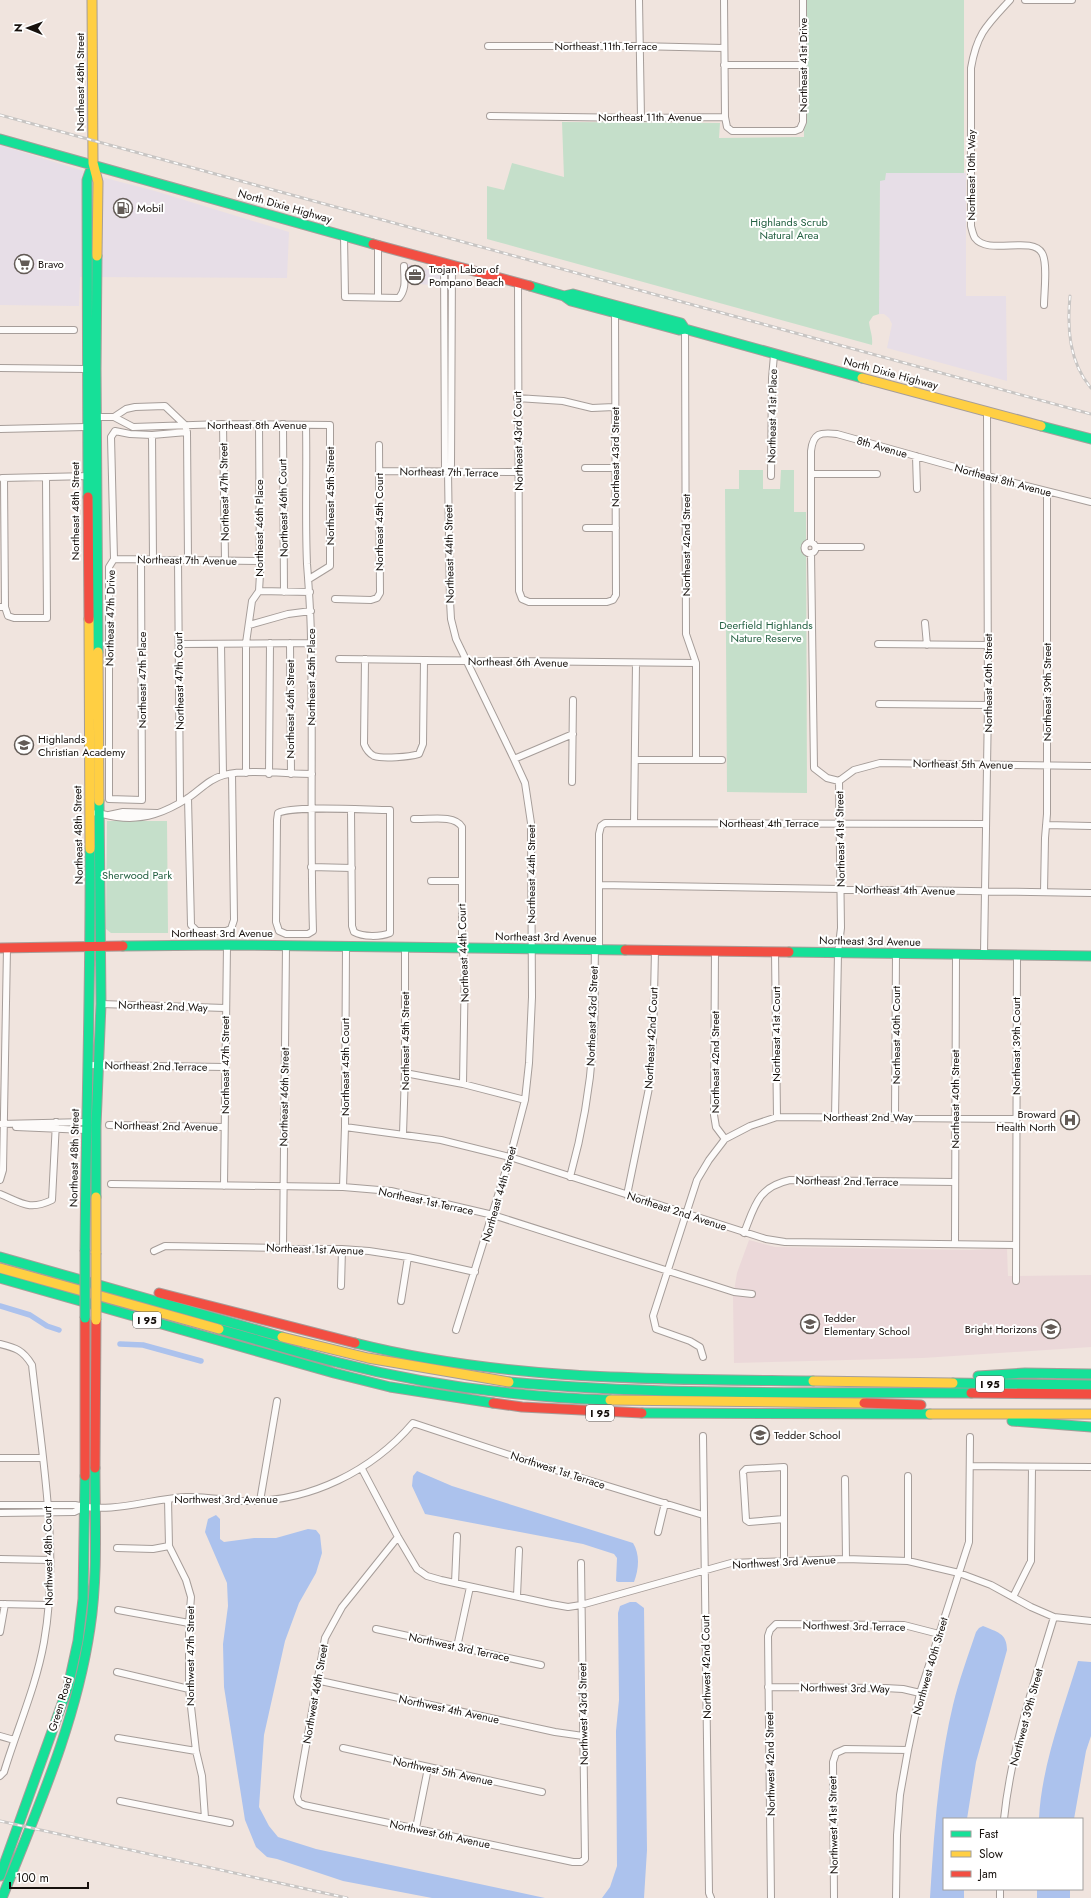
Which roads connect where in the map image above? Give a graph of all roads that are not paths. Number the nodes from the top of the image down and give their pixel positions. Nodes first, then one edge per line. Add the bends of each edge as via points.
1 (92, 0) edge
2 (639, 0) edge
3 (724, 0) edge
4 (803, 0) edge
5 (1010, 0) edge
6 (1025, 0) edge
7 (1072, 0) edge
8 (488, 46) dead end
9 (639, 46) junction
10 (724, 48) junction
11 (724, 65) junction
12 (803, 65) junction
13 (490, 116) dead end
14 (725, 117) junction
15 (641, 118) junction
16 (0, 139) edge
17 (93, 163) junction
18 (344, 235) junction
19 (378, 244) junction
20 (448, 263) junction
21 (404, 266) dead end
22 (518, 282) junction
23 (564, 296) junction
24 (378, 297) junction
25 (1044, 305) dead end
26 (615, 313) junction
27 (685, 329) junction
28 (0, 330) edge
29 (74, 330) dead end
30 (86, 355) junction
31 (774, 355) junction
32 (0, 368) edge
33 (85, 369) junction
34 (517, 398) junction
35 (614, 407) junction
36 (987, 412) junction
37 (96, 417) junction
38 (114, 417) junction
39 (223, 424) junction
40 (259, 424) junction
41 (283, 424) junction
42 (306, 424) junction
43 (185, 425) junction
44 (330, 425) joint
45 (86, 427) junction
46 (0, 429) edge
47 (187, 432) junction
48 (152, 435) junction
49 (1091, 439) edge
50 (379, 445) dead end
51 (916, 456) junction
52 (585, 468) dead end
53 (615, 468) junction
54 (379, 471) junction
55 (448, 472) junction
56 (518, 472) junction
57 (811, 474) junction
58 (878, 474) dead end
59 (97, 476) junction
60 (771, 476) dead end
61 (987, 476) junction
62 (86, 477) junction
63 (2, 478) edge
64 (46, 478) junction
65 (917, 489) dead end
66 (1047, 492) junction
67 (1091, 502) edge
68 (586, 528) dead end
69 (616, 528) junction
70 (811, 542) junction
71 (816, 547) junction
72 (861, 547) dead end
73 (811, 553) junction
74 (114, 559) junction
75 (141, 559) junction
76 (153, 560) junction
77 (178, 560) junction
78 (188, 560) junction
79 (225, 560) junction
80 (261, 561) junction
81 (309, 579) junction
82 (259, 591) junction
83 (284, 592) junction
84 (310, 592) junction
85 (335, 599) dead end
86 (612, 600) joint
87 (2, 607) edge
88 (311, 611) junction
89 (925, 623) dead end
90 (249, 625) junction
91 (246, 643) junction
92 (270, 643) junction
93 (290, 643) junction
94 (311, 643) junction
95 (179, 644) junction
96 (221, 644) junction
97 (878, 644) dead end
98 (927, 645) junction
99 (988, 645) junction
100 (339, 659) dead end
101 (366, 659) junction
102 (424, 660) junction
103 (466, 661) junction
104 (636, 663) junction
105 (696, 663) junction
106 (573, 700) dead end
107 (879, 704) dead end
108 (988, 705) junction
109 (573, 734) junction
110 (514, 759) junction
111 (696, 759) junction
112 (635, 760) junction
113 (722, 760) dead end
114 (988, 764) junction
115 (1047, 765) junction
116 (1091, 766) edge
117 (246, 773) junction
118 (232, 774) junction
119 (269, 774) junction
120 (291, 774) junction
121 (312, 774) junction
122 (223, 776) junction
123 (839, 781) junction
124 (572, 782) dead end
125 (188, 798) junction
126 (142, 800) joint
127 (180, 802) junction
128 (312, 810) junction
129 (351, 810) junction
130 (90, 812) junction
131 (105, 814) junction
132 (414, 819) dead end
133 (634, 823) junction
134 (840, 823) junction
135 (986, 824) junction
136 (90, 826) junction
137 (601, 826) joint
138 (1046, 826) junction
139 (1091, 826) edge
140 (101, 850) junction
141 (311, 867) junction
142 (352, 868) junction
143 (431, 881) dead end
144 (461, 881) junction
145 (600, 885) junction
146 (840, 889) junction
147 (985, 892) junction
148 (1044, 892) junction
149 (1091, 893) edge
150 (101, 945) junction
151 (227, 945) junction
152 (91, 946) junction
153 (286, 946) junction
154 (346, 946) junction
155 (3, 948) edge
156 (405, 948) junction
157 (462, 948) junction
158 (531, 949) junction
159 (597, 950) junction
160 (655, 950) junction
161 (715, 951) junction
162 (775, 952) junction
163 (838, 952) junction
164 (896, 953) junction
165 (956, 954) junction
166 (984, 954) junction
167 (1017, 955) junction
168 (1091, 956) edge
169 (3, 985) edge
170 (101, 1004) junction
171 (225, 1008) junction
172 (2, 1036) edge
173 (88, 1066) junction
174 (98, 1066) junction
175 (225, 1067) junction
176 (405, 1073) junction
177 (463, 1084) junction
178 (525, 1100) junction
179 (777, 1117) junction
180 (835, 1117) junction
181 (895, 1117) junction
182 (954, 1118) junction
183 (1015, 1119) junction
184 (2, 1124) edge
185 (56, 1125) junction
186 (109, 1125) dead end
187 (86, 1126) junction
188 (224, 1127) junction
189 (345, 1127) junction
190 (403, 1134) junction
191 (725, 1139) junction
192 (510, 1157) junction
193 (570, 1177) junction
194 (0, 1180) edge
195 (955, 1182) junction
196 (111, 1184) dead end
197 (224, 1186) junction
198 (283, 1187) junction
199 (343, 1187) junction
200 (0, 1194) edge
201 (627, 1195) junction
202 (686, 1214) junction
203 (493, 1215) junction
204 (744, 1233) junction
205 (955, 1244) junction
206 (1016, 1244) junction
207 (283, 1248) junction
208 (0, 1249) edge
209 (342, 1249) junction
210 (154, 1251) dead end
211 (0, 1257) edge
212 (408, 1257) junction
213 (0, 1268) edge
214 (668, 1269) junction
215 (475, 1272) junction
216 (0, 1278) edge
217 (1016, 1280) dead end
218 (342, 1286) dead end
219 (752, 1294) dead end
220 (401, 1302) dead end
221 (456, 1330) dead end
222 (0, 1344) edge
223 (703, 1357) dead end
224 (295, 1362) junction
225 (519, 1372) junction
226 (1091, 1374) edge
227 (889, 1382) junction
228 (1091, 1385) edge
229 (594, 1389) junction
230 (1091, 1394) edge
231 (277, 1401) dead end
232 (921, 1405) junction
233 (1091, 1406) edge
234 (910, 1413) junction
235 (1091, 1414) edge
236 (413, 1423) joint
237 (1091, 1428) edge
238 (703, 1436) dead end
239 (970, 1437) dead end
240 (0, 1458) edge
241 (42, 1458) junction
242 (970, 1466) junction
243 (1032, 1466) junction
244 (1091, 1467) edge
245 (362, 1469) junction
246 (908, 1476) dead end
247 (845, 1479) dead end
248 (168, 1499) junction
249 (260, 1501) junction
250 (665, 1503) junction
251 (0, 1505) edge
252 (85, 1507) junction
253 (95, 1507) junction
254 (49, 1509) junction
255 (0, 1513) edge
256 (703, 1515) junction
257 (784, 1520) junction
258 (658, 1532) dead end
259 (457, 1536) dead end
260 (398, 1537) junction
261 (169, 1546) junction
262 (117, 1548) dead end
263 (519, 1550) dead end
264 (846, 1559) junction
265 (0, 1560) edge
266 (50, 1560) junction
267 (784, 1561) junction
268 (908, 1561) junction
269 (581, 1563) dead end
270 (705, 1569) junction
271 (959, 1573) junction
272 (455, 1583) junction
273 (470, 1587) junction
274 (517, 1596) junction
275 (1013, 1597) junction
276 (2, 1604) edge
277 (49, 1605) junction
278 (581, 1605) junction
279 (118, 1610) dead end
280 (1054, 1617) junction
281 (1091, 1622) edge
282 (189, 1623) junction
283 (376, 1629) dead end
284 (770, 1630) joint
285 (0, 1632) edge
286 (939, 1634) junction
287 (457, 1647) junction
288 (541, 1665) dead end
289 (117, 1672) dead end
290 (316, 1680) junction
291 (768, 1687) junction
292 (189, 1689) junction
293 (920, 1693) junction
294 (0, 1736) edge
295 (583, 1736) junction
296 (118, 1738) dead end
297 (14, 1740) junction
298 (343, 1748) dead end
299 (908, 1750) junction
300 (196, 1751) junction
301 (428, 1768) junction
302 (0, 1776) edge
303 (542, 1792) dead end
304 (120, 1801) dead end
305 (299, 1802) joint
306 (205, 1818) junction
307 (1004, 1818) edge
308 (230, 1823) dead end
309 (416, 1828) junction
310 (581, 1862) joint
311 (0, 1876) edge
312 (2, 1898) edge
313 (711, 1898) edge
314 (771, 1898) edge
315 (834, 1898) edge
316 (896, 1898) edge

1 - 17 main road, Northeast 48th Street
2 - 9 street
3 - 10 street
4 - 12 street, Northeast 41st Drive
5 - 25 street, Northeast 10th Way via 981,33 974,50 971,68 972,226 974,238 988,246 1038,248 1043,254
6 - 7 street
8 - 9 street, Northeast 11th Terrace
9 - 10 street, Northeast 11th Terrace
9 - 15 street
10 - 11 street
11 - 12 street
11 - 14 street
12 - 14 street, Northeast 41st Drive via 803,122 800,128 795,131 732,131 727,127
13 - 15 street, Northeast 11th Avenue
14 - 15 street, Northeast 11th Avenue
16 - 17 main road, North Dixie Highway
17 - 18 main road, North Dixie Highway
17 - 30 main road, Northeast 48th Street via 86,180
17 - 37 main road, Northeast 48th Street via 98,182
18 - 19 main road, North Dixie Highway
18 - 24 street via 345,297
19 - 20 main road, North Dixie Highway
19 - 24 street
20 - 22 main road, North Dixie Highway
20 - 55 street, Northeast 44th Street via 451,465
21 - 24 street via 405,286 399,298
22 - 23 main road, North Dixie Highway
22 - 34 street, Northeast 43rd Court
23 - 26 main road, North Dixie Highway via 571,301
23 - 27 main road, North Dixie Highway via 573,294 630,308 681,323
26 - 27 main road, North Dixie Highway via 679,330
26 - 35 street, Northeast 43rd Street
27 - 31 main road, North Dixie Highway
27 - 105 street, Northeast 42nd Street via 686,634
28 - 29 street
30 - 33 main road, Northeast 48th Street
30 - 37 main road via 89,366 89,409
31 - 36 main road, North Dixie Highway
31 - 60 street, Northeast 41st Place
32 - 33 street
33 - 45 main road, Northeast 48th Street
34 - 35 street via 563,400 592,408
34 - 56 street, Northeast 43rd Court
35 - 53 street, Northeast 43rd Street
36 - 49 main road, North Dixie Highway
36 - 61 street, Northeast 40th Street
37 - 38 street, Northeast 8th Avenue
37 - 59 main road, Northeast 48th Street
38 - 43 street, Northeast 8th Avenue via 133,427
38 - 43 street, Northeast 8th Avenue via 126,409 135,407 165,406
39 - 40 street, Northeast 8th Avenue
39 - 43 street, Northeast 8th Avenue
39 - 79 street, Northeast 47th Street
40 - 41 street, Northeast 8th Avenue
40 - 80 street, Northeast 46th Place
41 - 42 street, Northeast 8th Avenue
41 - 83 street, Northeast 46th Court
42 - 44 street, Northeast 8th Avenue
42 - 81 street, Northeast 45th Place
43 - 47 street
44 - 81 street, Northeast 45th Street via 330,566
45 - 46 street
45 - 62 main road, Northeast 48th Street
47 - 48 street
47 - 78 street
48 - 74 street, Northeast 47th Drive via 115,431 111,437
48 - 76 street
50 - 54 street, Northeast 45th Court
51 - 57 street, 8th Avenue via 837,434 824,433 816,436 812,443
51 - 61 street, Northeast 8th Avenue
51 - 65 street, 8th Avenue
52 - 53 street
53 - 69 street, Northeast 43rd Street
54 - 55 street, Northeast 7th Terrace
54 - 85 street, Northeast 45th Court via 380,593 377,598 371,600
55 - 56 street, Northeast 7th Terrace
55 - 103 street, Northeast 44th Street via 451,619 456,640
56 - 86 street, Northeast 43rd Court via 519,590 522,599 529,602
57 - 58 street
57 - 70 street
59 - 62 street
59 - 131 main road, Northeast 48th Street
61 - 66 street, Northeast 8th Avenue
61 - 99 street, Northeast 40th Street
62 - 64 street
62 - 130 main road, Northeast 48th Street
63 - 64 street
63 - 87 street
64 - 87 street via 47,618 14,618 8,616
66 - 67 street, Northeast 8th Avenue
66 - 115 street, Northeast 39th Street
68 - 69 street
69 - 86 street, Northeast 43rd Street via 616,595
70 - 71 street
70 - 73 street via 805,548
71 - 72 street
71 - 73 street
73 - 123 street, Northeast 41st Street via 814,768 827,778
74 - 75 street, Northeast 7th Avenue
74 - 126 street, Northeast 47th Drive via 109,567 109,799
75 - 76 street, Northeast 7th Avenue
75 - 126 street, Northeast 47th Place
76 - 77 street, Northeast 7th Avenue
77 - 78 street, Northeast 7th Avenue
77 - 95 street, Northeast 47th Court
78 - 79 street, Northeast 7th Avenue
79 - 80 street, Northeast 7th Avenue
80 - 82 street, Northeast 46th Place
81 - 84 street, Northeast 45th Place
82 - 83 street
82 - 90 street, Northeast 46th Place via 252,601
83 - 84 street
84 - 88 street, Northeast 45th Place
88 - 90 street via 288,614
88 - 94 street, Northeast 45th Place
89 - 98 street
90 - 91 street, Northeast 46th Place
91 - 92 street
91 - 96 street
91 - 117 street, Northeast 46th Place
92 - 93 street
92 - 119 street
93 - 94 street
93 - 120 street, Northeast 46th Street
94 - 121 street, Northeast 45th Place
95 - 96 street
95 - 127 street, Northeast 47th Court
96 - 122 street
97 - 98 street
98 - 99 street
99 - 108 street, Northeast 40th Street
100 - 101 street, Northeast 6th Avenue
101 - 102 street, Northeast 6th Avenue
101 - 102 street via 364,744 367,751 375,756 409,757 418,754 423,744
102 - 103 street, Northeast 6th Avenue
103 - 104 street, Northeast 6th Avenue
103 - 110 street, Northeast 44th Street
104 - 105 street, Northeast 6th Avenue
104 - 112 street
105 - 111 street, Northeast 42nd Street
106 - 109 street
107 - 108 street
108 - 114 street, Northeast 40th Street
109 - 110 street
109 - 124 street
110 - 158 street, Northeast 44th Street via 525,783 531,823
111 - 112 street
111 - 113 street
112 - 133 street
114 - 115 street, Northeast 5th Avenue
114 - 123 street, Northeast 5th Avenue via 880,763 854,770
114 - 135 street, Northeast 40th Street
115 - 116 street, Northeast 5th Avenue
115 - 138 street, Northeast 39th Street
117 - 118 street
117 - 119 street
118 - 122 street
118 - 125 street via 234,920 231,929 226,931 197,931 191,925
119 - 120 street
120 - 121 street
121 - 128 street, Northeast 45th Place
122 - 125 street via 208,783
123 - 134 street, Northeast 41st Street
125 - 127 street
127 - 131 street via 161,814 143,818
128 - 129 street
128 - 141 street, Northeast 45th Place
128 - 141 street, Northeast 45th Place via 285,809 278,813 276,922 279,931 286,934 308,934 313,931
129 - 142 street
129 - 142 street via 390,810 390,933 359,935 354,932
130 - 131 street
130 - 136 main road, Northeast 48th Street
131 - 140 main road, Northeast 48th Street
132 - 144 street, Northeast 44th Court via 459,822 462,827
133 - 134 street, Northeast 4th Terrace
133 - 137 street, Northeast 4th Terrace via 605,823
134 - 135 street, Northeast 4th Terrace
134 - 146 street, Northeast 41st Street
135 - 147 street, Northeast 40th Street
136 - 140 main road
136 - 152 main road, Northeast 48th Street
137 - 145 street, Northeast 43rd Street
138 - 139 street
138 - 148 street, Northeast 39th Street
140 - 150 main road, Northeast 48th Street
141 - 142 street
143 - 144 street
144 - 157 street, Northeast 44th Court
145 - 146 street, Northeast 4th Avenue
145 - 159 street, Northeast 43rd Street
146 - 147 street, Northeast 4th Avenue
146 - 163 street, Northeast 41st Street
147 - 148 street, Northeast 4th Avenue
147 - 166 street, Northeast 40th Street
148 - 149 street, Northeast 4th Avenue
150 - 151 main road, Northeast 3rd Avenue
150 - 152 main road, Northeast 3rd Avenue
150 - 170 main road, Northeast 48th Street
151 - 153 main road, Northeast 3rd Avenue
151 - 171 street, Northeast 47th Street
152 - 155 main road, Northeast 3rd Avenue
152 - 173 main road, Northeast 48th Street
153 - 154 main road, Northeast 3rd Avenue
153 - 198 street, Northeast 46th Street
154 - 156 main road, Northeast 3rd Avenue
154 - 189 street, Northeast 45th Court
155 - 169 street
156 - 157 main road, Northeast 3rd Avenue
156 - 176 street, Northeast 45th Street
157 - 158 main road, Northeast 3rd Avenue
157 - 177 street, Northeast 44th Court via 465,964
158 - 159 main road, Northeast 3rd Avenue
158 - 178 street, Northeast 44th Street via 532,997
159 - 160 main road, Northeast 3rd Avenue
159 - 193 street, Northeast 43rd Street via 591,1069
160 - 161 main road, Northeast 3rd Avenue
160 - 201 street, Northeast 42nd Court via 649,1088
161 - 162 main road, Northeast 3rd Avenue
161 - 191 street, Northeast 42nd Street via 714,1115 716,1127
162 - 163 main road, Northeast 3rd Avenue
162 - 179 street, Northeast 41st Court
163 - 164 main road, Northeast 3rd Avenue
163 - 180 street, Northeast 41st Street
164 - 165 main road, Northeast 3rd Avenue
164 - 181 street, Northeast 40th Court
165 - 166 main road, Northeast 3rd Avenue
165 - 182 street, Northeast 40th Street
166 - 167 main road, Northeast 3rd Avenue
167 - 168 main road, Northeast 3rd Avenue
167 - 183 street, Northeast 39th Court
169 - 172 street
170 - 171 street, Northeast 2nd Way
170 - 174 main road, Northeast 48th Street
171 - 175 street, Northeast 47th Street
172 - 184 street
173 - 174 street, Northeast 2nd Terrace
173 - 187 main road, Northeast 48th Street
174 - 175 street, Northeast 2nd Terrace
174 - 253 main road, Northeast 48th Street, bridge
175 - 188 street, Northeast 47th Street
176 - 177 street
176 - 190 street, Northeast 45th Street
177 - 178 street
178 - 192 street, Northeast 44th Street
179 - 180 street, Northeast 2nd Way
179 - 191 street, Northeast 2nd Way via 750,1126
180 - 181 street, Northeast 2nd Way
181 - 182 street, Northeast 2nd Way
182 - 183 street, Northeast 2nd Way
182 - 195 street, Northeast 40th Street
183 - 206 street, Northeast 39th Court
184 - 185 street
184 - 194 street via 3,1170
185 - 187 street
185 - 200 street via 52,1200 40,1206 30,1206
186 - 188 street, Northeast 2nd Avenue
187 - 252 main road, Northeast 48th Street, bridge
188 - 197 street, Northeast 47th Street
189 - 190 street, Northeast 2nd Avenue
189 - 199 street, Northeast 45th Court
190 - 192 street, Northeast 2nd Avenue via 441,1140
191 - 202 street via 697,1180
192 - 193 street, Northeast 2nd Avenue
192 - 203 street, Northeast 44th Street
193 - 201 street, Northeast 2nd Avenue
195 - 204 street, Northeast 2nd Terrace via 790,1180 777,1183 762,1193
195 - 205 street, Northeast 40th Street
196 - 197 street, Northeast 1st Terrace
197 - 198 street, Northeast 1st Terrace
198 - 199 street, Northeast 1st Terrace
198 - 207 street, Northeast 46th Street
199 - 203 street, Northeast 1st Terrace via 391,1191
201 - 202 street, Northeast 2nd Avenue
202 - 204 street, Northeast 2nd Avenue
202 - 214 street
203 - 214 street, Northeast 1st Terrace
203 - 215 street, Northeast 44th Street
204 - 205 street, Northeast 2nd Avenue via 785,1242
205 - 206 street, Northeast 2nd Avenue
206 - 217 street, Northeast 39th Court
207 - 209 street, Northeast 1st Avenue
207 - 210 street, Northeast 1st Avenue via 165,1246
208 - 225 main road, I 95 via 350,1343
209 - 212 street, Northeast 1st Avenue
209 - 218 street
211 - 229 main road via 368,1358 500,1381
212 - 215 street, Northeast 1st Avenue
212 - 220 street
213 - 232 main road via 331,1360 467,1387 599,1400
214 - 219 street, Northeast 1st Terrace via 734,1292
214 - 223 street via 653,1322 656,1329 700,1347
215 - 221 street, Northeast 44th Street
216 - 224 main road, I 95
222 - 241 street, Northwest 48th Court via 25,1354 32,1365
224 - 232 main road via 319,1363 466,1394 555,1404 684,1407
224 - 234 main road, I 95 via 415,1392 541,1409 656,1414
225 - 227 main road, I 95 via 627,1379
225 - 229 main road
226 - 227 main road via 1025,1373
227 - 228 main road, I 95
229 - 230 main road
231 - 249 street
232 - 233 main road
234 - 235 main road, I 95
234 - 237 main road via 927,1418 998,1419
236 - 245 street, Northwest 3rd Avenue via 398,1440
236 - 250 street, Northwest 1st Terrace
238 - 256 street, Northwest 42nd Court
239 - 242 street, Northwest 40th Street
240 - 241 street
241 - 254 street, Northwest 48th Court
242 - 243 street
242 - 271 street, Northwest 40th Street via 969,1542
243 - 244 street
243 - 275 street via 1031,1561
245 - 249 street, Northwest 3rd Avenue via 298,1496
245 - 260 street, Northwest 3rd Avenue
246 - 268 street
247 - 264 street
248 - 249 street, Northwest 3rd Avenue via 205,1497
248 - 253 street, Northwest 3rd Avenue via 133,1505
248 - 261 street, Northwest 47th Street
250 - 256 street, Northwest 1st Terrace
250 - 258 street
251 - 254 street
252 - 253 street, Northwest 3rd Avenue
252 - 254 street, Northwest 3rd Avenue via 75,1505
252 - 311 main road, Green Road via 83,1599 78,1641 68,1687
253 - 312 main road, Green Road via 94,1600 78,1692
254 - 255 street
254 - 266 street, Northwest 48th Court
256 - 270 street, Northwest 42nd Court
257 - 257 street via 746,1520 743,1472 746,1469 784,1467
257 - 267 street
259 - 272 street
260 - 272 street, Northwest 3rd Avenue via 417,1569 427,1576
260 - 290 street, Northwest 46th Street via 333,1620 325,1638
261 - 262 street via 153,1549
261 - 282 street, Northwest 47th Street via 186,1580 191,1597
263 - 274 street
264 - 267 street, Northwest 3rd Avenue
264 - 268 street, Northwest 3rd Avenue
265 - 266 street
266 - 277 street, Northwest 48th Court
267 - 270 street, Northwest 3rd Avenue via 732,1563
268 - 271 street, Northwest 3rd Avenue
269 - 278 street, Northwest 43rd Street
270 - 278 street, Northwest 3rd Avenue
270 - 313 street, Northwest 42nd Court via 708,1848
271 - 275 street, Northwest 3rd Avenue via 991,1585
271 - 286 street, Northwest 40th Street
272 - 273 street, Northwest 3rd Avenue
273 - 274 street, Northwest 3rd Avenue
273 - 287 street
274 - 278 street, Northwest 3rd Avenue via 568,1607
275 - 280 street, Northwest 3rd Avenue
276 - 277 street
276 - 285 street
277 - 297 street, Northwest 48th Court via 44,1643 31,1694
278 - 295 street, Northwest 43rd Street
279 - 282 street
280 - 281 street, Northwest 3rd Avenue
280 - 307 street, Northwest 39th Street via 1022,1724
282 - 292 street, Northwest 47th Street
283 - 287 street, Northwest 3rd Terrace
284 - 286 street, Northwest 3rd Terrace via 776,1624 904,1625
284 - 291 street, Northwest 42nd Street
286 - 293 street, Northwest 40th Street
287 - 288 street, Northwest 3rd Terrace
289 - 292 street
290 - 295 street, Northwest 4th Avenue
290 - 305 street, Northwest 46th Street via 297,1797
291 - 293 street, Northwest 3rd Way via 885,1688
291 - 314 street, Northwest 42nd Street
292 - 300 street, Northwest 47th Street
293 - 299 street, Northwest 40th Street
294 - 297 street
295 - 310 street, Northwest 43rd Street via 585,1859
296 - 300 street
297 - 302 street, Northwest 48th Court via 4,1772
298 - 301 street, Northwest 5th Avenue
299 - 315 street, Northwest 41st Street via 845,1749 836,1753 833,1762
299 - 316 street, Northwest 40th Street via 897,1829
300 - 306 street, Northwest 47th Street via 202,1776
301 - 303 street, Northwest 5th Avenue
301 - 309 street
304 - 306 street
305 - 309 street, Northwest 6th Avenue
306 - 308 street
309 - 310 street, Northwest 6th Avenue

